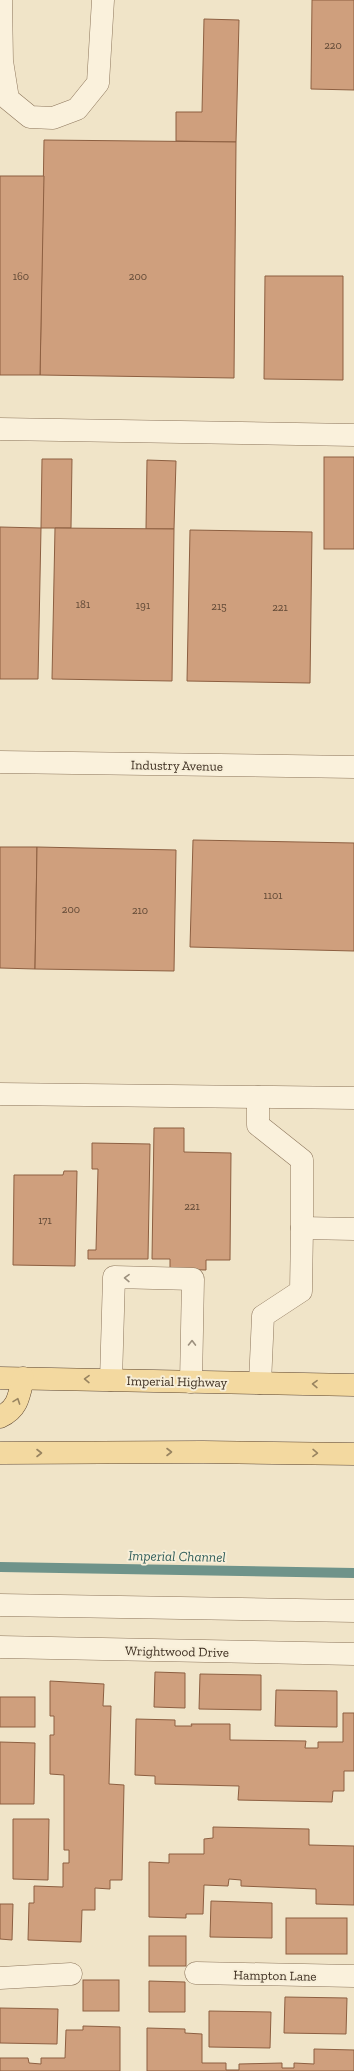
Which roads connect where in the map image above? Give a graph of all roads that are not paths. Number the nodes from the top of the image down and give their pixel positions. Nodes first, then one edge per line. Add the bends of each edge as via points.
1 (1, 4) edge
2 (103, 7) edge
3 (0, 429) edge
4 (354, 435) edge
5 (0, 762) edge
6 (354, 767) edge
7 (0, 1094) edge
8 (258, 1097) junction
9 (354, 1098) edge
10 (302, 1228) junction
11 (354, 1229) edge
12 (0, 1378) edge
13 (23, 1378) junction
14 (111, 1380) junction
15 (191, 1382) junction
16 (260, 1383) junction
17 (354, 1384) edge
18 (0, 1417) edge
19 (0, 1453) edge
20 (354, 1454) edge
21 (0, 1605) edge
22 (354, 1611) edge
23 (0, 1647) edge
24 (354, 1654) edge
25 (71, 1974) dead end
26 (196, 1974) dead end
27 (354, 1976) edge
28 (0, 1978) edge

1 - 2 street via 2,61 8,99 30,117 53,118 78,109 98,83
3 - 4 street
5 - 6 street, Industry Avenue
7 - 8 street
8 - 9 street
8 - 10 street via 258,1125 302,1160
10 - 11 street
10 - 16 street via 301,1291 263,1316
12 - 13 main road, Imperial Highway
14 -> 13 main road, Imperial Highway
18 -> 13 main road via 15,1407
14 - 15 main road, Imperial Highway
15 -> 14 street via 193,1279 114,1277
15 - 16 main road, Imperial Highway
17 -> 16 main road, Imperial Highway
19 -> 20 main road
21 - 22 street
23 - 24 street, Wrightwood Drive
25 - 28 street
26 - 27 street, Hampton Lane

